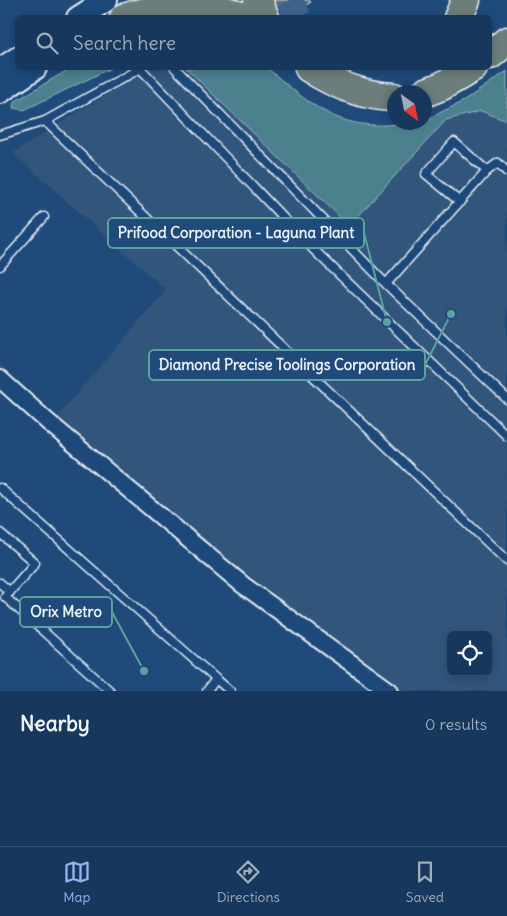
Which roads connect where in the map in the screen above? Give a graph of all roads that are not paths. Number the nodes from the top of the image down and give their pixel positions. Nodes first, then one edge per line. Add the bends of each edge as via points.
1 (106, 0) edge
2 (139, 0) edge
3 (258, 0) edge
4 (466, 0) edge
5 (83, 15) edge
6 (116, 15) edge
7 (133, 15) edge
8 (238, 15) edge
9 (264, 15) edge
10 (459, 15) edge
11 (507, 41) edge
12 (492, 53) edge
13 (32, 70) edge
14 (136, 70) edge
15 (142, 70) edge
16 (177, 70) edge
17 (312, 70) edge
18 (470, 70) edge
19 (432, 90) edge
20 (0, 92) edge
21 (387, 96) edge
22 (45, 121) junction
23 (0, 135) edge
24 (487, 171) junction
25 (507, 172) edge
26 (460, 202) junction
27 (44, 217) dead end
28 (0, 266) edge
29 (386, 284) junction
30 (0, 378) edge
31 (507, 399) edge
32 (507, 436) edge
33 (0, 488) edge
34 (0, 533) edge
35 (507, 561) edge
36 (0, 583) edge
37 (10, 592) junction
38 (216, 680) junction
39 (110, 691) edge
40 (207, 691) edge
41 (230, 691) edge
42 (390, 691) edge

1 - 5 main road
2 - 6 main road
3 - 9 highway
4 - 10 highway
7 - 8 highway via 187,2 212,4
11 - 12 highway
13 - 20 main road
14 - 22 lane
15 - 32 lane via 314,249
16 - 29 lane
17 - 21 highway via 351,89
18 - 19 highway
22 - 23 lane
22 - 35 lane
24 - 25 lane via 498,163
24 - 26 lane
24 - 26 lane via 454,142 448,148 426,174
26 - 29 lane
27 - 28 lane
29 - 31 lane
30 - 42 street via 243,585
33 - 38 lane
34 - 37 lane via 35,563
36 - 37 lane
37 - 39 lane via 5,597
38 - 40 lane
38 - 41 lane

